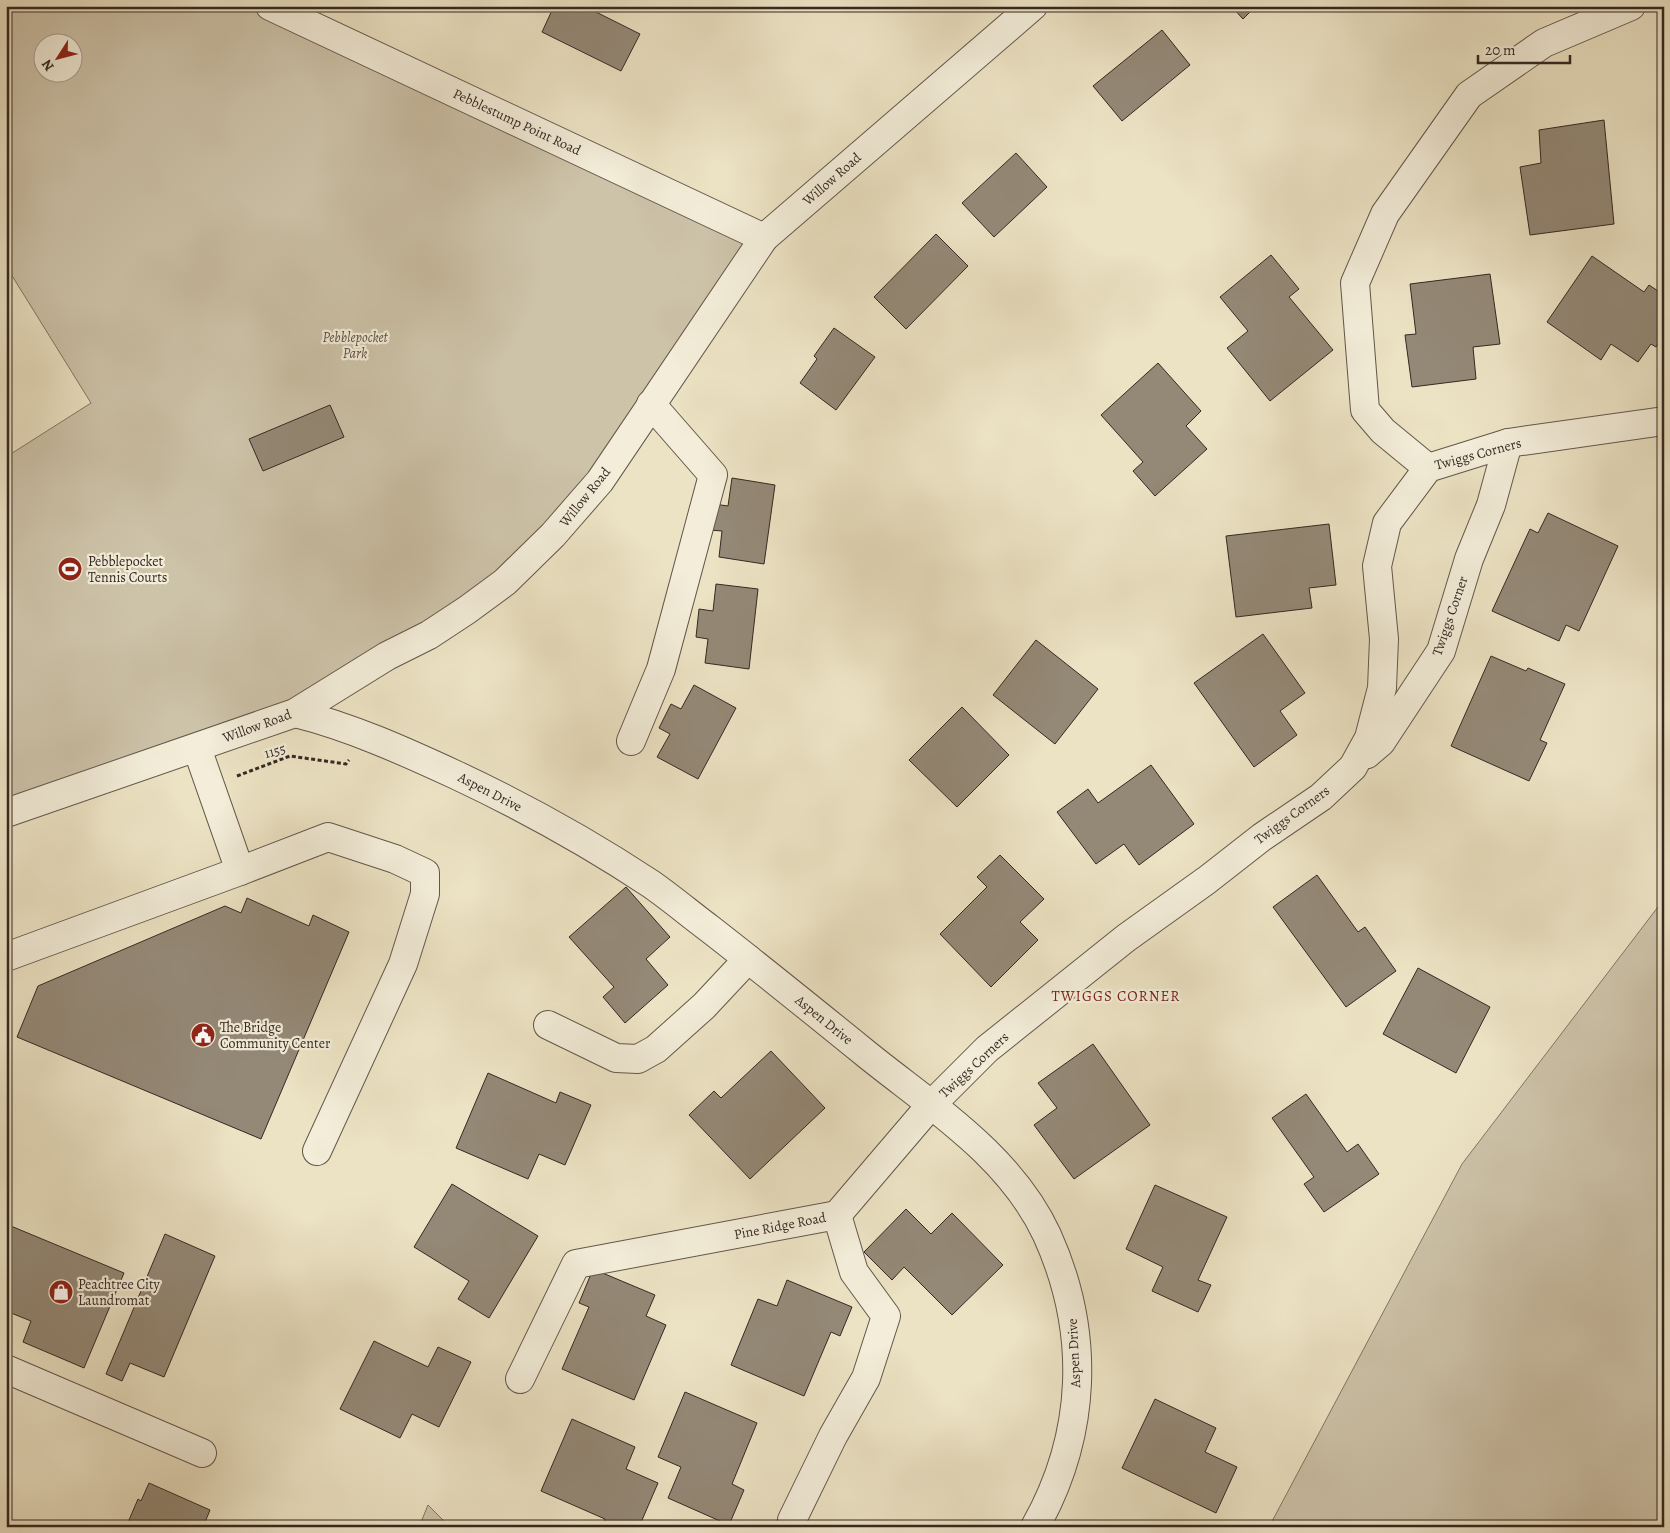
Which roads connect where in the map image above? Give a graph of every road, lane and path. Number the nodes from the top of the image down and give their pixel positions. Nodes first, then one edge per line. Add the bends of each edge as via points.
1 (270, 6) edge
2 (1033, 6) edge
3 (1631, 6) edge
4 (764, 238) junction
5 (652, 404) junction
6 (1664, 421) edge
7 (1508, 443) junction
8 (1428, 468) junction
9 (295, 713) junction
10 (365, 737) junction
11 (631, 740) dead end
12 (197, 748) junction
13 (1352, 767) junction
14 (210, 787) junction
15 (6, 812) edge
16 (240, 871) junction
17 (6, 957) edge
18 (748, 959) junction
19 (548, 1025) dead end
20 (930, 1106) junction
21 (317, 1151) dead end
22 (837, 1215) junction
23 (6, 1369) edge
24 (520, 1379) dead end
25 (202, 1453) dead end
26 (792, 1520) dead end
27 (1035, 1527) edge

1 - 4 street, Pebblestump Point Road
2 - 4 street, Willow Road
3 - 8 street via 1544,43 1469,95 1385,214 1355,283 1365,410 1383,431
4 - 5 street, Willow Road
5 - 9 street, Willow Road via 600,481 571,517 504,582 429,635 387,656
5 - 11 street via 713,475 661,669
6 - 7 street, Twiggs Corners
7 - 8 street, Twiggs Corners
7 - 13 street, Twiggs Corner via 1491,505 1469,559 1440,651 1381,742
8 - 13 street, Twiggs Corners via 1387,523 1378,566 1384,639 1382,688 1368,738
9 - 10 street, Aspen Drive
9 - 12 street, Willow Road
10 - 14 path, 1155 via 346,764 290,756
10 - 18 street, Aspen Drive via 409,753 483,788 574,836 652,885
12 - 14 street
12 - 15 street, Willow Road
13 - 20 street, Twiggs Corners via 1321,797 1262,837 1068,984 988,1049
14 - 16 street
16 - 17 street
16 - 21 street via 328,837 395,859 425,873 425,894 403,964
18 - 19 street via 704,1006 656,1049 638,1059 616,1058
18 - 20 street, Aspen Drive
20 - 22 street, Twiggs Corners
20 - 27 street, Aspen Drive via 993,1158 1023,1194 1046,1234 1066,1285 1074,1321 1078,1367 1075,1414 1065,1459 1049,1502
22 - 24 street, Pine Ridge Road via 576,1264
22 - 26 street, Pine Ridge Road via 854,1272 886,1316 866,1378 832,1436
23 - 25 street

